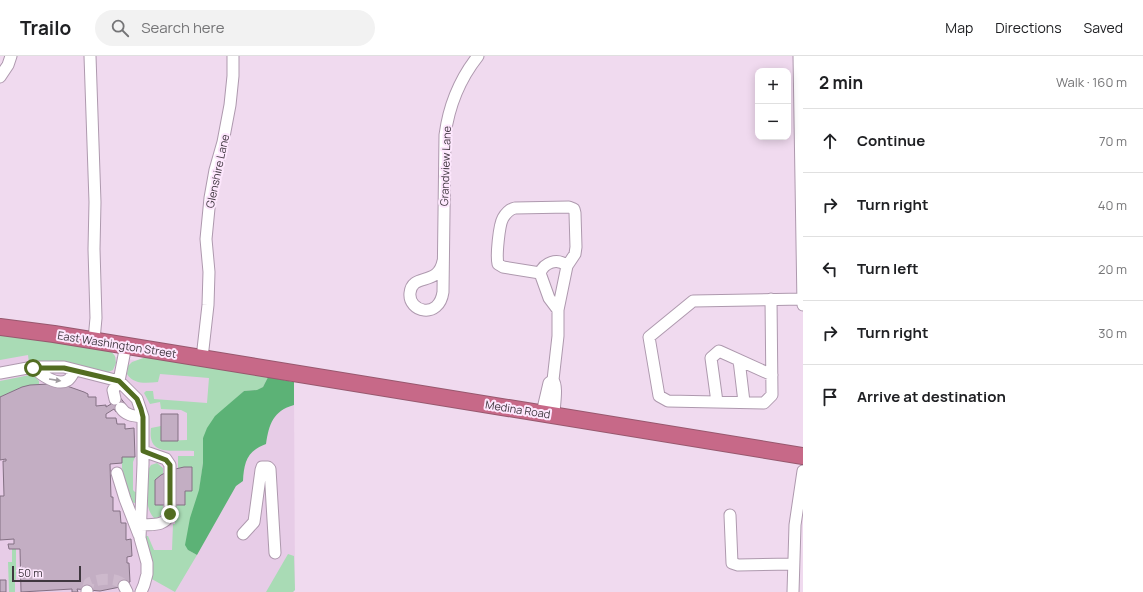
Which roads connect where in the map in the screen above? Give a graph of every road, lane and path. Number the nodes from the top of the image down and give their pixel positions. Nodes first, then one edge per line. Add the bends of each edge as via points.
1 (11, 56) edge
2 (90, 56) edge
3 (233, 56) edge
4 (478, 56) edge
5 (799, 56) edge
6 (0, 77) edge
7 (443, 261) dead end
8 (567, 266) junction
9 (540, 273) junction
10 (771, 299) junction
11 (803, 299) edge
12 (803, 305) edge
13 (558, 310) junction
14 (0, 327) edge
15 (94, 340) junction
16 (126, 346) junction
17 (202, 358) junction
18 (739, 360) junction
19 (234, 363) joint
20 (0, 373) edge
21 (772, 375) junction
22 (119, 381) junction
23 (717, 402) junction
24 (744, 402) junction
25 (548, 414) junction
26 (143, 417) junction
27 (143, 451) junction
28 (803, 456) edge
29 (803, 471) edge
30 (117, 473) dead end
31 (730, 515) dead end
32 (141, 525) junction
33 (243, 534) dead end
34 (140, 538) junction
35 (275, 553) dead end
36 (793, 564) junction
37 (141, 592) edge
38 (793, 592) edge

1 - 6 street
2 - 15 street via 95,202
3 - 17 street, Glenshire Lane via 227,120 210,198 206,238 208,305
4 - 7 street, Grandview Lane via 460,82 447,117
5 - 11 street
8 - 9 street via 564,263 553,262 542,268
8 - 9 street via 576,247 574,209 511,209 501,224 498,264
8 - 13 street
9 - 13 street via 549,298
10 - 11 street
10 - 21 street
10 - 23 street via 693,301 649,337 659,396 668,401
11 - 12 street
13 - 25 street via 553,380 556,384 554,405
14 - 15 highway, East Washington Street
15 - 16 highway, East Washington Street
16 - 17 highway, East Washington Street
16 - 22 street
17 - 19 highway, East Washington Street
18 - 21 street
18 - 23 street via 719,351 712,358
18 - 24 street
19 - 25 highway, Medina Road
20 - 22 street via 56,367
21 - 24 street via 772,395 764,403
22 - 26 street via 137,399
22 - 26 street via 113,390 123,412
23 - 24 street
25 - 28 highway, Medina Road
26 - 27 street
27 - 32 street
27 - 32 street via 166,460 170,465 170,514 162,523
29 - 36 street via 794,525
30 - 34 street
31 - 36 street via 732,563
32 - 34 street
33 - 35 street via 254,522 261,470 262,467 268,467
34 - 37 street via 147,563 147,574
36 - 38 street

